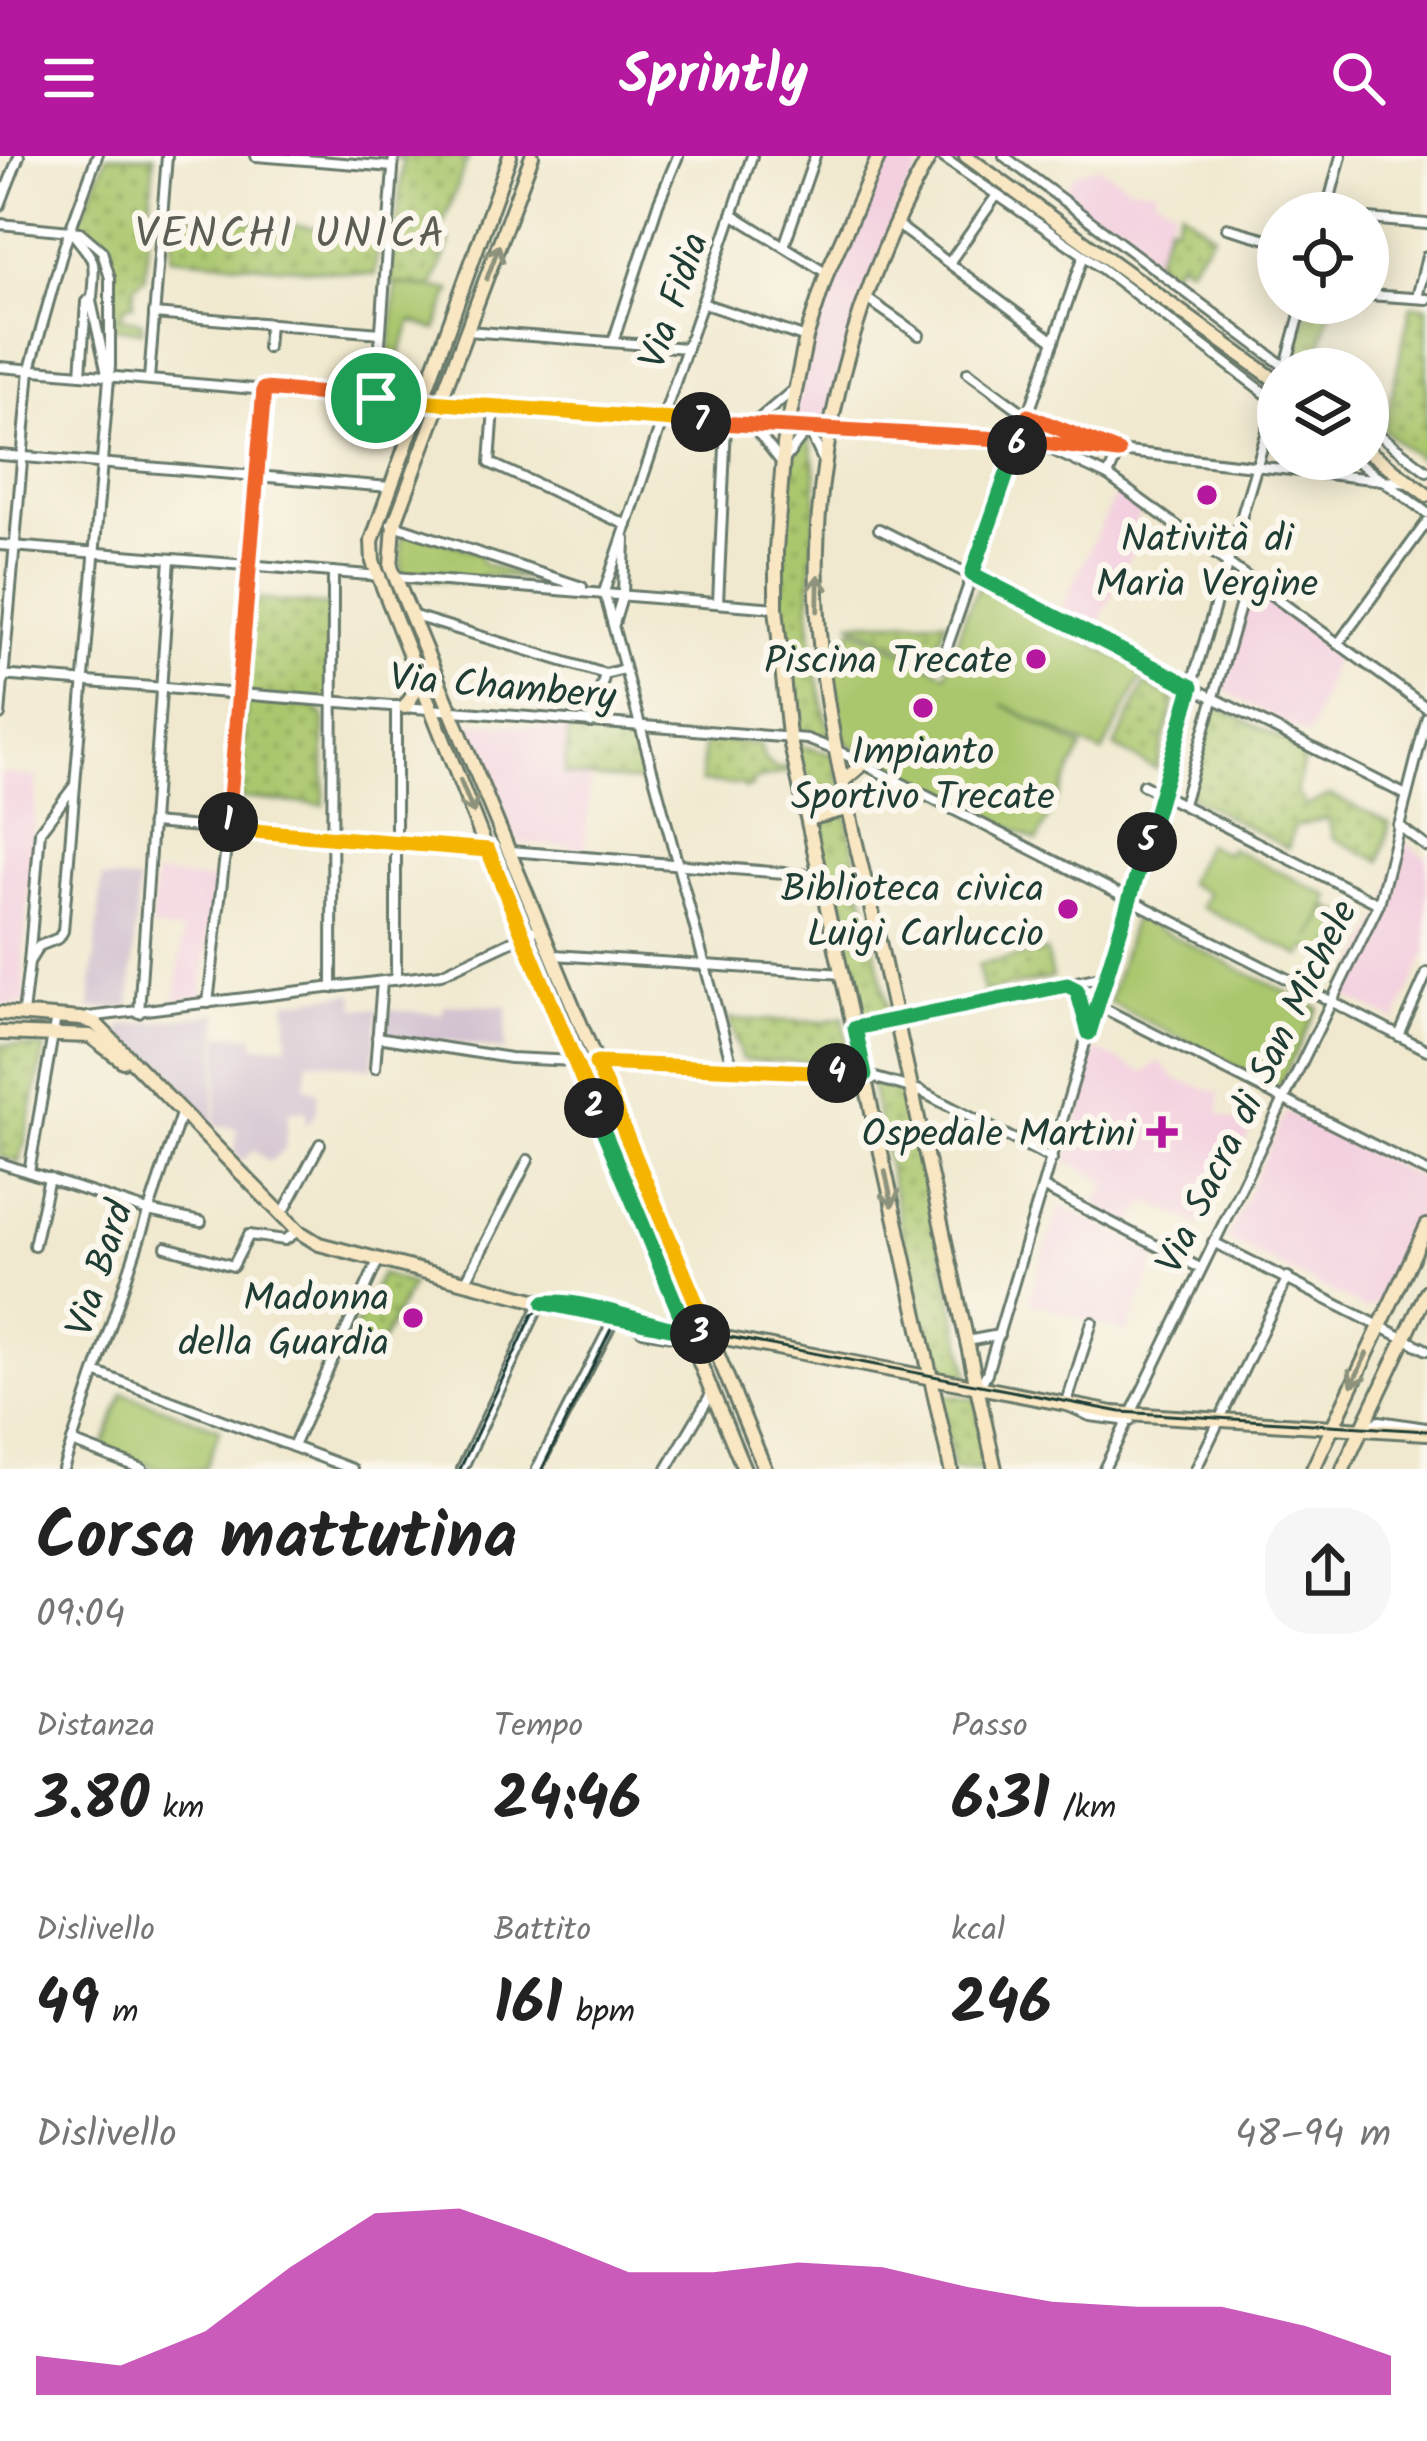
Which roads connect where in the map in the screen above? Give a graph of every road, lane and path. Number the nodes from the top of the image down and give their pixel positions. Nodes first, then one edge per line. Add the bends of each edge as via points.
1 (19, 156) edge
2 (97, 156) edge
3 (167, 156) edge
4 (256, 156) edge
5 (394, 156) edge
6 (510, 156) edge
7 (532, 156) edge
8 (678, 156) edge
9 (752, 156) edge
10 (815, 156) edge
11 (879, 156) edge
12 (930, 156) edge
13 (941, 156) edge
14 (966, 156) edge
15 (1004, 156) edge
16 (1341, 156) edge
17 (985, 162) edge
18 (393, 167) junction
19 (1332, 192) edge
20 (998, 195) junction
21 (0, 206) edge
22 (732, 214) junction
23 (488, 219) junction
24 (1389, 221) edge
25 (895, 223) junction
26 (0, 224) edge
27 (1427, 224) edge
28 (506, 226) junction
29 (1227, 229) dead end
30 (70, 230) junction
31 (1257, 237) edge
32 (784, 247) junction
33 (1084, 255) junction
34 (1427, 256) edge
35 (949, 263) junction
36 (827, 273) junction
37 (92, 297) junction
38 (864, 297) junction
39 (1389, 297) edge
40 (1422, 299) edge
41 (702, 303) junction
42 (154, 314) junction
43 (269, 323) junction
44 (467, 331) junction
45 (380, 333) junction
46 (920, 335) dead end
47 (806, 338) junction
48 (1054, 341) junction
49 (614, 342) junction
50 (267, 348) dead end
51 (687, 348) junction
52 (1259, 348) edge
53 (1257, 366) edge
54 (0, 367) edge
55 (30, 369) junction
56 (968, 372) dead end
57 (81, 374) junction
58 (108, 376) junction
59 (149, 379) junction
60 (1257, 384) edge
61 (264, 389) junction
62 (794, 389) junction
63 (376, 398) junction
64 (421, 402) junction
65 (440, 405) junction
66 (494, 408) junction
67 (1028, 416) junction
68 (662, 419) junction
69 (726, 424) junction
70 (752, 425) junction
71 (787, 428) junction
72 (808, 429) junction
73 (832, 430) junction
74 (1019, 440) junction
75 (1036, 442) junction
76 (1389, 442) edge
77 (1118, 452) junction
78 (0, 455) edge
79 (22, 457) junction
80 (101, 463) junction
81 (782, 464) junction
82 (825, 466) junction
83 (1257, 466) joint
84 (1389, 467) edge
85 (1427, 471) edge
86 (256, 476) junction
87 (1108, 476) junction
88 (1376, 480) edge
89 (1384, 481) junction
90 (1410, 483) junction
91 (390, 488) junction
92 (1427, 495) edge
93 (1427, 517) edge
94 (379, 520) junction
95 (394, 525) junction
96 (626, 528) junction
97 (879, 529) dead end
98 (0, 545) edge
99 (15, 547) junction
100 (93, 553) junction
101 (170, 559) junction
102 (1229, 564) junction
103 (248, 565) junction
104 (333, 572) junction
105 (972, 574) junction
106 (376, 575) junction
107 (394, 577) junction
108 (1248, 579) junction
109 (600, 592) junction
110 (623, 594) junction
111 (718, 603) junction
112 (776, 608) junction
113 (410, 614) junction
114 (613, 626) junction
115 (1338, 644) junction
116 (940, 667) dead end
117 (624, 669) junction
118 (605, 674) junction
119 (2, 675) edge
120 (82, 681) junction
121 (421, 683) junction
122 (162, 687) junction
123 (1192, 687) junction
124 (239, 694) junction
125 (1213, 697) junction
126 (331, 701) junction
127 (400, 706) junction
128 (432, 709) junction
129 (451, 710) junction
130 (1427, 712) edge
131 (0, 715) edge
132 (591, 723) junction
133 (640, 727) junction
134 (789, 736) junction
135 (838, 751) junction
136 (863, 764) junction
137 (844, 780) junction
138 (75, 785) junction
139 (1143, 785) dead end
140 (1161, 794) junction
141 (1406, 795) junction
142 (1183, 804) junction
143 (850, 808) junction
144 (808, 819) junction
145 (151, 823) junction
146 (1398, 825) junction
147 (228, 829) junction
148 (331, 837) junction
149 (396, 843) junction
150 (1427, 847) edge
151 (488, 850) junction
152 (509, 851) junction
153 (678, 866) junction
154 (822, 877) junction
155 (1129, 899) junction
156 (1378, 904) junction
157 (541, 928) junction
158 (524, 936) junction
159 (552, 955) junction
160 (29, 962) junction
161 (707, 968) junction
162 (1427, 973) edge
163 (843, 974) junction
164 (1105, 976) junction
165 (395, 980) junction
166 (382, 982) junction
167 (1067, 985) junction
168 (332, 988) junction
169 (1077, 990) junction
170 (1331, 1002) junction
171 (208, 1004) junction
172 (1097, 1005) junction
173 (139, 1012) junction
174 (0, 1013) edge
175 (23, 1015) junction
176 (122, 1016) junction
177 (56, 1017) junction
178 (81, 1018) junction
179 (896, 1022) junction
180 (855, 1028) junction
181 (108, 1030) junction
182 (0, 1033) edge
183 (1089, 1033) junction
184 (81, 1035) junction
185 (1399, 1036) junction
186 (53, 1037) junction
187 (377, 1037) junction
188 (1427, 1050) edge
189 (574, 1061) junction
190 (596, 1063) junction
191 (375, 1068) dead end
192 (733, 1069) junction
193 (144, 1075) junction
194 (865, 1075) junction
195 (910, 1088) junction
196 (1283, 1100) junction
197 (182, 1112) junction
198 (320, 1144) dead end
199 (1052, 1159) junction
200 (528, 1160) dead end
201 (0, 1163) edge
202 (28, 1172) junction
203 (1427, 1172) edge
204 (49, 1178) junction
205 (1044, 1188) junction
206 (148, 1211) junction
207 (282, 1215) junction
208 (201, 1222) dead end
209 (1427, 1226) edge
210 (298, 1231) junction
211 (1213, 1242) junction
212 (34, 1245) dead end
213 (166, 1247) dead end
214 (379, 1261) junction
215 (1200, 1268) junction
216 (1288, 1277) junction
217 (464, 1284) junction
218 (1427, 1291) edge
219 (544, 1303) junction
220 (621, 1318) junction
221 (1092, 1322) dead end
222 (1380, 1325) junction
223 (687, 1331) junction
224 (998, 1335) junction
225 (710, 1336) junction
226 (1405, 1338) junction
227 (967, 1342) junction
228 (1427, 1350) edge
229 (95, 1372) junction
230 (932, 1381) junction
231 (978, 1388) junction
232 (712, 1393) junction
233 (1066, 1405) junction
234 (1128, 1419) junction
235 (1219, 1421) junction
236 (1333, 1426) junction
237 (1362, 1428) junction
238 (1427, 1432) edge
239 (72, 1442) junction
240 (293, 1446) junction
241 (63, 1469) edge
242 (142, 1469) edge
243 (352, 1469) edge
244 (462, 1469) edge
245 (537, 1469) edge
246 (667, 1469) edge
247 (744, 1469) edge
248 (765, 1469) edge
249 (951, 1469) edge
250 (995, 1469) edge
251 (1104, 1469) edge
252 (1196, 1469) edge
253 (1313, 1469) edge
254 (1343, 1469) edge

1 - 21 street
2 - 30 street
3 - 42 street
4 - 18 street
5 - 18 street
6 - 23 street
7 - 28 street
8 - 49 street
9 - 22 street, Via Fidia
10 - 32 street
11 - 36 street
12 - 25 street
13 - 20 street
14 - 17 street
15 - 52 street
16 - 19 street
17 - 53 street
18 - 45 street
20 - 33 street
20 - 35 street
22 - 32 street
22 - 41 street, Via Fidia
23 - 28 street
23 - 64 street
24 - 27 street
25 - 35 street
25 - 38 street
26 - 30 street
44 -> 28 street
29 - 31 street
30 - 37 street via 93,256
30 - 55 street
30 - 58 street via 93,241 108,264
32 - 36 street
33 - 48 street
33 - 60 street
34 - 40 street
35 - 48 street
36 - 47 street
37 - 57 street
37 - 58 street
38 - 46 street
38 - 73 street
39 - 40 street
41 - 47 street
41 - 51 street, Via Fidia
42 - 43 street
42 - 59 street
43 - 45 street
43 - 50 street
44 - 49 street
44 - 65 street
45 - 63 street
47 - 62 street
48 - 67 street
49 - 51 street
51 - 68 street, Via Fidia
54 - 55 street
55 - 57 street
55 - 79 street
56 - 67 street
57 - 58 street
58 - 59 street
58 - 80 street
59 - 61 street
61 - 63 street
61 - 86 street
62 - 70 street
62 - 71 street
63 - 64 street
64 - 65 street
64 - 91 street
65 - 66 street
65 - 95 street
66 - 68 street
66 - 96 street via 490,463
67 - 74 street
67 - 77 street
68 - 69 street
68 - 96 street, Via Fidia
69 - 70 street
69 - 111 street
70 - 71 street
70 - 81 street
71 - 72 street
71 - 81 street
72 - 73 street
72 - 81 street
72 - 82 street
73 - 74 street
73 - 82 street
74 - 75 street
74 - 105 street
75 - 77 street
75 - 87 street
76 - 85 street
77 - 83 street
77 - 87 street
78 - 79 street
79 - 80 street
79 - 99 street
80 - 86 street
80 - 100 street
81 - 112 street
135 -> 82 street via 818,620
83 - 102 street
84 - 90 street
86 - 91 street
86 - 103 street
87 - 102 street
88 - 89 street
89 - 90 street
89 - 93 street
90 - 92 street
91 - 94 street
93 - 115 street
94 - 95 street
94 - 106 street
95 - 107 street
95 - 109 street
96 - 109 street, Via Fidia
96 - 110 street, Via Fidia
97 - 105 street
98 - 99 street
99 - 100 street
99 - 119 street
100 - 101 street
100 - 120 street
101 - 103 street
101 - 122 street
102 - 108 street
102 - 123 street
103 - 104 street
103 - 124 street
104 - 106 street
104 - 126 street
105 - 116 street
105 - 123 street
106 - 107 street
106 - 121 street
107 - 109 street
107 - 113 street
108 - 115 street
108 - 125 street
109 - 110 street
109 - 114 street
110 - 111 street
110 - 114 street, Via Fidia
111 - 112 street
112 - 134 street
113 - 118 street
113 - 129 street
114 - 117 street
115 - 130 street
117 - 118 street
117 - 133 street
118 - 132 street
119 - 120 street, Via Chambery
119 - 131 street
120 - 122 street, Via Chambery
120 - 138 street
121 - 127 street
121 - 128 street
122 - 124 street, Via Chambery
122 - 145 street
123 - 125 street
123 - 140 street
124 - 126 street, Via Chambery
124 - 147 street
125 - 141 street
125 - 142 street
126 - 127 street, Via Chambery
126 - 148 street
127 - 128 street, Via Chambery
127 - 149 street
128 - 129 street, Via Chambery
128 -> 151 street
129 - 132 street, Via Chambery
129 - 152 street
130 - 141 street, Via Sacra di San Michele
132 - 133 street, Via Chambery
133 - 134 street, Via Chambery
133 - 153 street
134 - 135 street, Via Chambery
134 - 144 street
135 - 136 street, Via Chambery
135 - 137 street
136 - 137 street
136 - 155 street, Via Chambery
137 - 143 street
138 - 160 street via 40,831
138 - 160 street via 62,932
139 - 140 street
140 - 142 street
140 - 155 street
141 - 146 street, Via Sacra di San Michele
142 - 156 street
143 - 144 street
143 - 179 street
144 - 154 street
145 - 147 street
145 - 173 street
146 - 150 street
146 - 156 street, Via Sacra di San Michele
147 - 148 street
147 - 171 street
148 - 149 street
148 - 168 street
149 - 151 street
149 - 165 street
151 - 158 street
152 - 153 street
152 - 157 street
153 - 154 street
153 - 161 street
154 - 163 street
155 - 164 street
155 - 170 street, Via Chambery
156 - 170 street, Via Sacra di San Michele
157 - 158 street
157 - 159 street
158 - 165 street via 454,969
158 - 189 street
159 - 161 street
159 - 190 street
160 - 175 street
161 - 163 street
161 - 192 street
162 - 185 street
163 - 180 street
164 - 167 street
164 - 172 street
165 - 166 street
166 - 168 street
166 - 187 street
167 - 169 street
167 - 179 street
168 - 171 street
169 - 172 street
169 - 183 street
170 - 185 street, Via Chambery
170 - 196 street, Via Sacra di San Michele
171 - 173 street
172 - 183 street
172 - 196 street
173 - 176 street
174 - 175 street
175 - 177 street
176 - 178 street
176 - 181 street
177 - 178 street
177 - 186 street
178 - 181 street
179 - 180 street
179 - 195 street
180 - 194 street
181 - 184 street
181 - 193 street
182 - 186 street
183 - 199 street
184 - 186 street
184 - 193 street
185 - 188 street, Via Chambery
186 - 202 street
187 - 189 street
187 - 191 street
189 - 223 street
190 - 192 street
190 - 225 street
192 - 194 street
193 - 197 street
194 - 195 street
194 -> 230 street
195 - 199 street
195 - 227 street
196 - 203 street
196 - 211 street, Via Sacra di San Michele
197 - 206 street, Via Bard
197 - 207 street
198 - 207 street
199 - 205 street
200 - 217 street
201 - 202 street
202 - 204 street
204 - 206 street
204 - 212 street
205 - 215 street
205 - 224 street
206 - 208 street
206 - 229 street, Via Bard
207 - 210 street
209 - 222 street
210 - 213 street via 285,1240 249,1234 232,1266
210 - 214 street
211 - 215 street, Via Sacra di San Michele
211 - 216 street
214 - 217 street
214 - 240 street
215 - 234 street, Via Sacra di San Michele
216 - 222 street
216 - 235 street
217 - 219 street
218 - 226 street
219 - 220 street
219 - 244 street
220 - 223 street
220 - 245 street
221 - 233 street
222 - 226 street
222 -> 236 street
223 - 225 street
223 - 232 street
224 - 227 street
224 - 231 street
225 - 230 street
225 - 248 street
226 - 228 street
226 - 237 street
227 - 231 street
229 - 239 street, Via Bard
229 - 240 street
230 - 231 street
230 - 249 street
231 - 233 street
231 - 250 street
232 - 246 street
232 - 247 street
233 - 234 street
234 - 235 street
234 - 251 street, Via Sacra di San Michele
235 - 236 street
235 - 252 street
236 - 237 street
236 - 253 street
237 - 238 street
237 - 254 street
239 - 241 street, Via Bard
239 - 242 street
240 - 243 street

